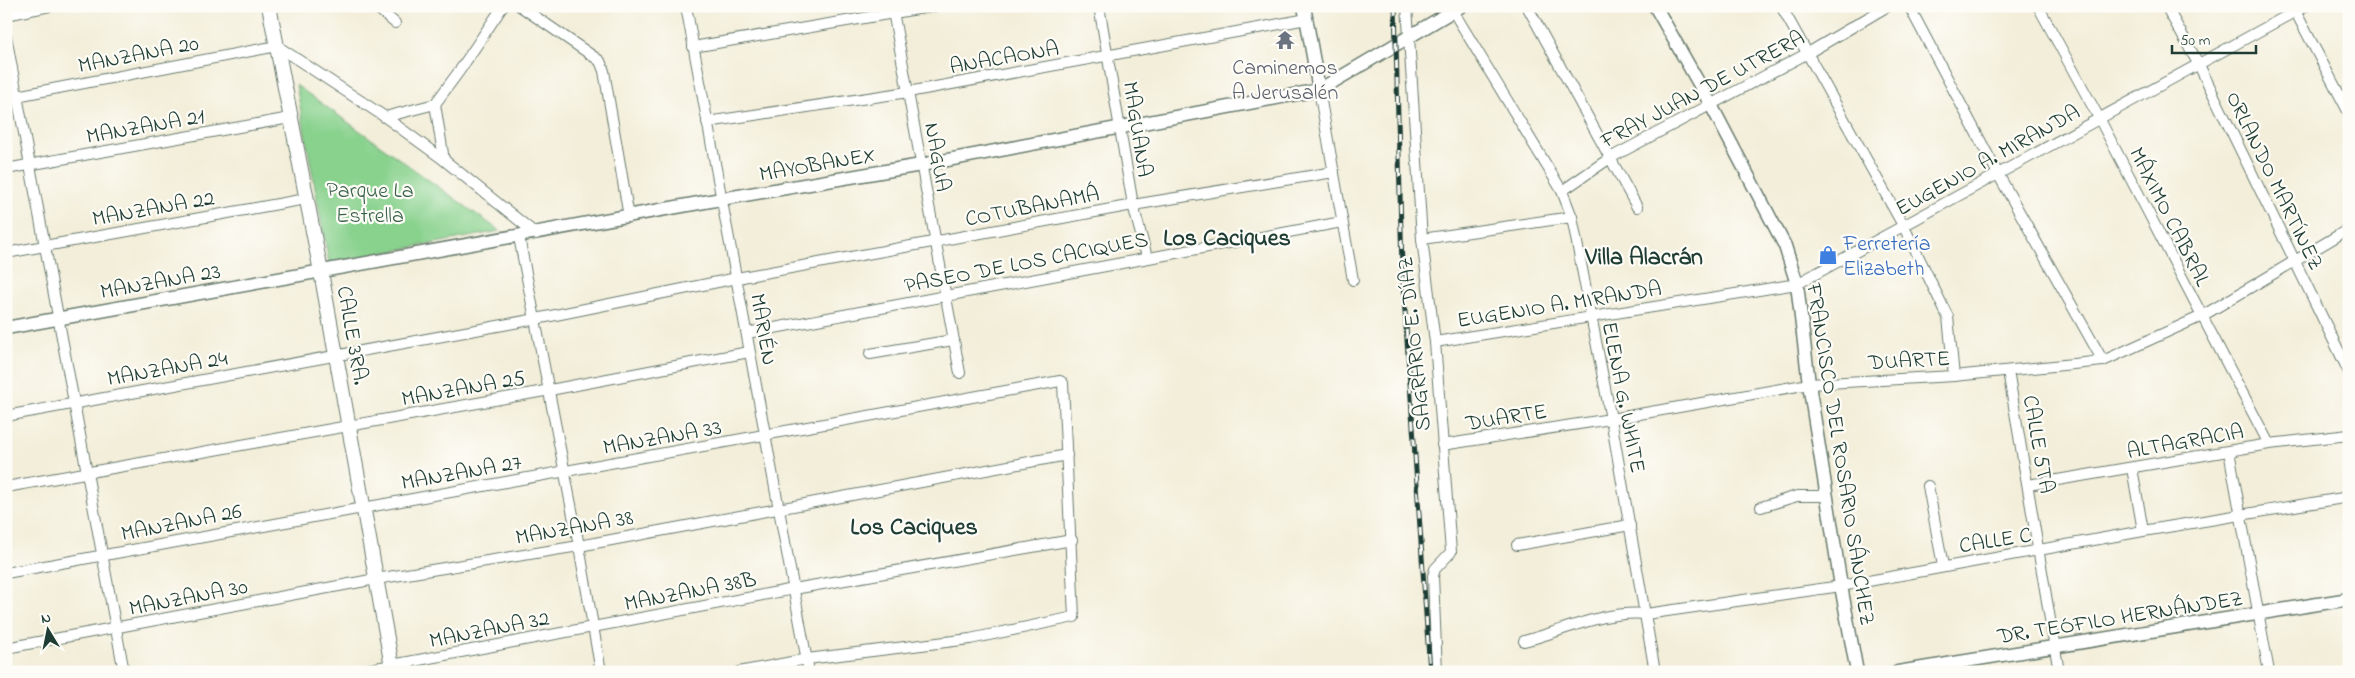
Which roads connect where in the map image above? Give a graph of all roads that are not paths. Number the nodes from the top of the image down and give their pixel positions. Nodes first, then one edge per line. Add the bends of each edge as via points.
1 (50, 6) edge
2 (269, 6) edge
3 (375, 6) edge
4 (502, 6) edge
5 (520, 6) edge
6 (686, 6) edge
7 (935, 6) edge
8 (1099, 6) edge
9 (1304, 6) edge
10 (1407, 6) edge
11 (1527, 6) edge
12 (1655, 6) edge
13 (1781, 6) edge
14 (1888, 6) edge
15 (1909, 6) edge
16 (2038, 6) edge
17 (2166, 6) edge
18 (1457, 8) edge
19 (2298, 8) edge
20 (893, 10) edge
21 (6, 15) edge
22 (1307, 19) junction
23 (395, 23) dead end
24 (6, 36) edge
25 (1409, 36) junction
26 (277, 46) junction
27 (693, 47) junction
28 (1808, 53) junction
29 (1108, 56) junction
30 (2199, 65) junction
31 (1319, 90) junction
32 (908, 92) junction
33 (12, 97) edge
34 (435, 104) junction
35 (1710, 104) junction
36 (2349, 113) edge
37 (384, 116) junction
38 (290, 118) junction
39 (2099, 118) junction
40 (707, 122) junction
41 (1120, 129) junction
42 (1610, 158) junction
43 (444, 160) junction
44 (29, 164) junction
45 (921, 165) junction
46 (6, 169) edge
47 (1334, 172) junction
48 (1998, 174) junction
49 (1562, 191) junction
50 (306, 198) junction
51 (721, 199) junction
52 (1133, 205) junction
53 (1637, 207) dead end
54 (629, 217) junction
55 (1572, 217) junction
56 (1342, 222) junction
57 (1904, 227) junction
58 (2349, 229) edge
59 (536, 234) junction
60 (520, 237) junction
61 (1422, 239) junction
62 (935, 242) junction
63 (44, 246) junction
64 (6, 253) edge
65 (1147, 257) junction
66 (2295, 261) junction
67 (321, 272) junction
68 (737, 278) junction
69 (1353, 280) dead end
70 (1797, 284) junction
71 (944, 296) junction
72 (2202, 316) junction
73 (59, 318) junction
74 (1591, 318) junction
75 (536, 319) junction
76 (6, 328) edge
77 (747, 333) junction
78 (953, 340) junction
79 (1435, 342) junction
80 (749, 352) junction
81 (870, 354) dead end
82 (335, 355) junction
83 (2103, 361) junction
84 (2008, 371) junction
85 (2349, 372) edge
86 (960, 373) dead end
87 (1954, 376) junction
88 (1809, 384) junction
89 (550, 390) junction
90 (74, 403) junction
91 (6, 416) edge
92 (1611, 419) junction
93 (348, 426) junction
94 (2349, 435) edge
95 (766, 437) junction
96 (2269, 444) junction
97 (1442, 445) junction
98 (2229, 451) junction
99 (1067, 454) junction
100 (2132, 468) junction
101 (565, 472) junction
102 (87, 473) junction
103 (2028, 485) junction
104 (1928, 486) dead end
105 (6, 487) edge
106 (1827, 496) junction
107 (2349, 497) edge
108 (363, 507) junction
109 (1761, 507) dead end
110 (779, 508) junction
111 (2242, 516) junction
112 (1630, 525) junction
113 (2144, 531) junction
114 (1072, 540) junction
115 (1517, 545) dead end
116 (579, 546) junction
117 (2039, 551) junction
118 (102, 555) junction
119 (1943, 566) junction
120 (6, 573) edge
121 (376, 579) junction
122 (1841, 586) junction
123 (794, 589) junction
124 (2349, 599) edge
125 (1646, 614) junction
126 (2259, 614) junction
127 (594, 628) junction
128 (116, 629) junction
129 (1524, 641) dead end
130 (2055, 646) junction
131 (6, 648) edge
132 (807, 659) junction
133 (393, 668) edge
134 (124, 672) edge
135 (355, 672) edge
136 (600, 672) edge
137 (739, 672) edge
138 (809, 672) edge
139 (1437, 672) edge
140 (1655, 672) edge
141 (1857, 672) edge
142 (1898, 672) edge
143 (2059, 672) edge
144 (2269, 672) edge

1 - 21 street
2 - 26 main road, CALLE 3RA.
3 - 23 street
4 - 34 street
5 - 54 street via 600,61
6 - 27 street, MARIÉN
7 - 20 street
8 - 29 street, MAGUANA
9 - 22 street
10 - 25 street, SAGRARIO E. DÍAZ
11 - 42 street
12 - 35 street, FRANCISCO DEL ROSARIO SÁNCHEZ
13 - 28 street
14 - 28 street, FRAY JUAN DE UTRERA
15 - 48 street
16 - 39 street, MÁXIMO CABRAL
17 - 30 street, ORLANDO MARTÍNEZ
18 - 25 street, MAYOBANEX
18 - 49 street, ELENA G. WHITE
19 - 30 street, EUGENIO A. MIRANDA
19 - 36 street
20 - 27 street
20 - 32 street, NAGUA
22 - 29 street, ANACAONA
22 - 31 street
24 - 33 street
25 - 31 street, MAYOBANEX
25 - 61 street, SAGRARIO E. DÍAZ
26 - 33 street, MANZANA 20
26 - 37 street
26 - 38 main road, CALLE 3RA.
27 - 40 street, MARIÉN
28 - 35 street, FRAY JUAN DE UTRERA
28 - 57 street
29 - 32 street, ANACAONA
29 - 41 street, MAGUANA
30 - 39 street, EUGENIO A. MIRANDA
30 - 66 street, ORLANDO MARTÍNEZ
31 - 41 street, MAYOBANEX
31 - 47 street
32 - 40 street, ANACAONA
32 - 45 street, NAGUA
33 - 44 street
34 - 37 street
34 - 43 street
35 - 42 street, FRAY JUAN DE UTRERA
35 - 70 street, FRANCISCO DEL ROSARIO SÁNCHEZ via 1785,246
37 - 43 street
38 - 44 street, MANZANA 21
38 - 50 main road, CALLE 3RA.
39 - 48 street, EUGENIO A. MIRANDA
39 - 72 street, MÁXIMO CABRAL
40 - 51 street, MARIÉN
41 - 45 street, MAYOBANEX
41 - 52 street, MAGUANA
42 - 49 street, FRAY JUAN DE UTRERA
42 - 53 street
43 - 59 street
44 - 46 street, MANZANA 21
44 - 63 street
45 - 51 street, MAYOBANEX
45 - 62 street, NAGUA
47 - 52 street, COTUBANAMÁ
47 - 56 street
48 - 57 street, EUGENIO A. MIRANDA
48 - 83 street
49 - 55 street, ELENA G. WHITE
50 - 63 street, MANZANA 22
50 - 67 main road, CALLE 3RA.
51 - 54 street, MAYOBANEX
51 - 68 street, MARIÉN
52 - 62 street, COTUBANAMÁ
52 - 65 street, MAGUANA
54 - 59 street, MAYOBANEX
55 - 61 street
55 - 74 street, ELENA G. WHITE
56 - 65 street, PASEO DE LOS CACIQUES
56 - 69 street
57 - 70 street, EUGENIO A. MIRANDA
57 - 87 street via 1948,317
58 - 66 street, DUARTE
59 - 60 street, MAYOBANEX
60 - 67 street, MAYOBANEX
60 - 75 street
61 - 79 street, SAGRARIO E. DÍAZ
62 - 68 street, COTUBANAMÁ
62 - 71 street, NAGUA
63 - 64 street, MANZANA 22
63 - 73 street
65 - 71 street, PASEO DE LOS CACIQUES
66 - 72 street, DUARTE
66 - 85 street, ORLANDO MARTÍNEZ
67 - 73 street, MANZANA 23
67 - 82 main road, CALLE 3RA.
68 - 75 street, COTUBANAMÁ
68 - 77 street, MARIÉN
70 - 74 street, EUGENIO A. MIRANDA
70 - 88 street, FRANCISCO DEL ROSARIO SÁNCHEZ
71 - 77 street, PASEO DE LOS CACIQUES
71 - 78 street, NAGUA
72 - 83 street, DUARTE
72 - 96 street, MÁXIMO CABRAL
73 - 76 street, MANZANA 23
73 - 90 street
74 - 79 street, EUGENIO A. MIRANDA
74 - 92 street, ELENA G. WHITE
75 - 82 street
75 - 89 street
77 - 80 street, MARIÉN
78 - 81 street
78 - 86 street, NAGUA
79 - 97 street, SAGRARIO E. DÍAZ
80 - 89 street, MANZANA 25
80 - 95 street, MARIÉN
82 - 90 street, MANZANA 24
82 - 93 main road, CALLE 3RA.
83 - 84 street, DUARTE
84 - 87 street, DUARTE
84 - 103 street, CALLE 5TA
87 - 88 street, DUARTE
88 - 92 street, DUARTE
88 - 106 street, FRANCISCO DEL ROSARIO SÁNCHEZ
89 - 93 street, MANZANA 25
89 - 101 street
90 - 91 street, MANZANA 24
90 - 102 street
92 - 97 street, DUARTE
92 - 112 street, ELENA G. WHITE
93 - 102 street, MANZANA 25
93 - 108 main road, CALLE 3RA.
94 - 96 street, ALTAGRACIA
95 - 99 street, MANZANA 33 via 1060,381 1064,386
95 - 101 street, MANZANA 33
95 - 110 street, MARIÉN
96 - 98 street, ALTAGRACIA
97 - 139 street, SAGRARIO E. DÍAZ via 1450,552 1436,569 1432,584
98 - 100 street, ALTAGRACIA
98 - 111 street
99 - 110 street, MANZANA 38
99 - 114 street
100 - 103 street, ALTAGRACIA
100 - 113 street
101 - 108 street, MANZANA 27
101 - 116 street
102 - 105 street, MANZANA 25
102 - 118 street
103 - 117 street, CALLE 5TA
104 - 119 street
106 - 109 street via 1797,496
106 - 122 street, FRANCISCO DEL ROSARIO SÁNCHEZ
107 - 111 street, CALLE C
108 - 118 street, MANZANA 26
108 - 121 main road, CALLE 3RA.
110 - 116 street, MANZANA 38
110 - 123 street, MARIÉN
111 - 113 street, CALLE C
111 - 126 street
112 - 115 street
112 - 125 street, ELENA G. WHITE
113 - 117 street, CALLE C
114 - 123 street, MANZANA 38B
114 - 132 street via 1076,615 1072,619 970,639
116 - 121 street, MANZANA 38
116 - 127 street
117 - 119 street, CALLE C
117 - 130 street, CALLE 5TA
118 - 120 street, MANZANA 26
118 - 128 street
119 - 122 street, CALLE C
121 - 128 street, MANZANA 30
121 - 133 main road, CALLE 3RA.
122 - 125 street, CALLE C
122 - 141 street, FRANCISCO DEL ROSARIO SÁNCHEZ
123 - 127 street, MANZANA 38B
123 - 132 street, MARIÉN
124 - 126 street, DR. TEÓFILO HERNÁNDEZ
125 - 129 street, CALLE C via 1632,612 1604,617
125 - 140 street, ELENA G. WHITE
126 - 130 street, DR. TEÓFILO HERNÁNDEZ
126 - 144 street
127 - 133 street, MANZANA 32
127 - 136 street
128 - 131 street, MANZANA 30
128 - 134 street
130 - 142 street, DR. TEÓFILO HERNÁNDEZ
130 - 143 street, CALLE 5TA
132 - 137 street
132 - 138 street, MARIÉN
133 - 135 street, MANZANA 32

